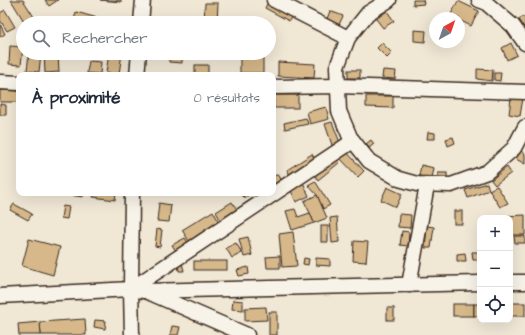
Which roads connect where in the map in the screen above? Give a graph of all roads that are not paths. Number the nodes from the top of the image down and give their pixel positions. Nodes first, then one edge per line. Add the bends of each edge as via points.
1 (143, 0) edge
2 (274, 0) edge
3 (389, 0) edge
4 (479, 0) edge
5 (142, 16) edge
6 (348, 38) junction
7 (525, 43) edge
8 (138, 60) edge
9 (137, 72) edge
10 (0, 82) edge
11 (16, 83) edge
12 (338, 86) junction
13 (276, 87) edge
14 (525, 92) edge
15 (525, 127) edge
16 (353, 141) junction
17 (521, 145) edge
18 (427, 185) junction
19 (276, 194) edge
20 (132, 196) edge
21 (274, 196) edge
22 (513, 282) edge
23 (525, 282) edge
24 (477, 283) edge
25 (409, 285) junction
26 (138, 290) junction
27 (0, 296) edge
28 (132, 335) edge
29 (247, 335) edge

1 - 5 street
2 - 6 street
3 - 6 street via 368,13
4 - 7 street via 485,2 513,26
6 - 12 street via 337,67
8 - 9 street
10 - 11 street
12 - 13 street
12 - 14 street
12 - 16 street via 339,111
15 - 17 street
16 - 18 street via 369,161 399,179
16 - 19 street
17 - 18 street via 514,148 487,172 451,185
18 - 25 street
20 - 26 street
21 - 26 street
22 - 23 street
24 - 25 street
25 - 26 street
26 - 27 street
26 - 28 street
26 - 29 street

